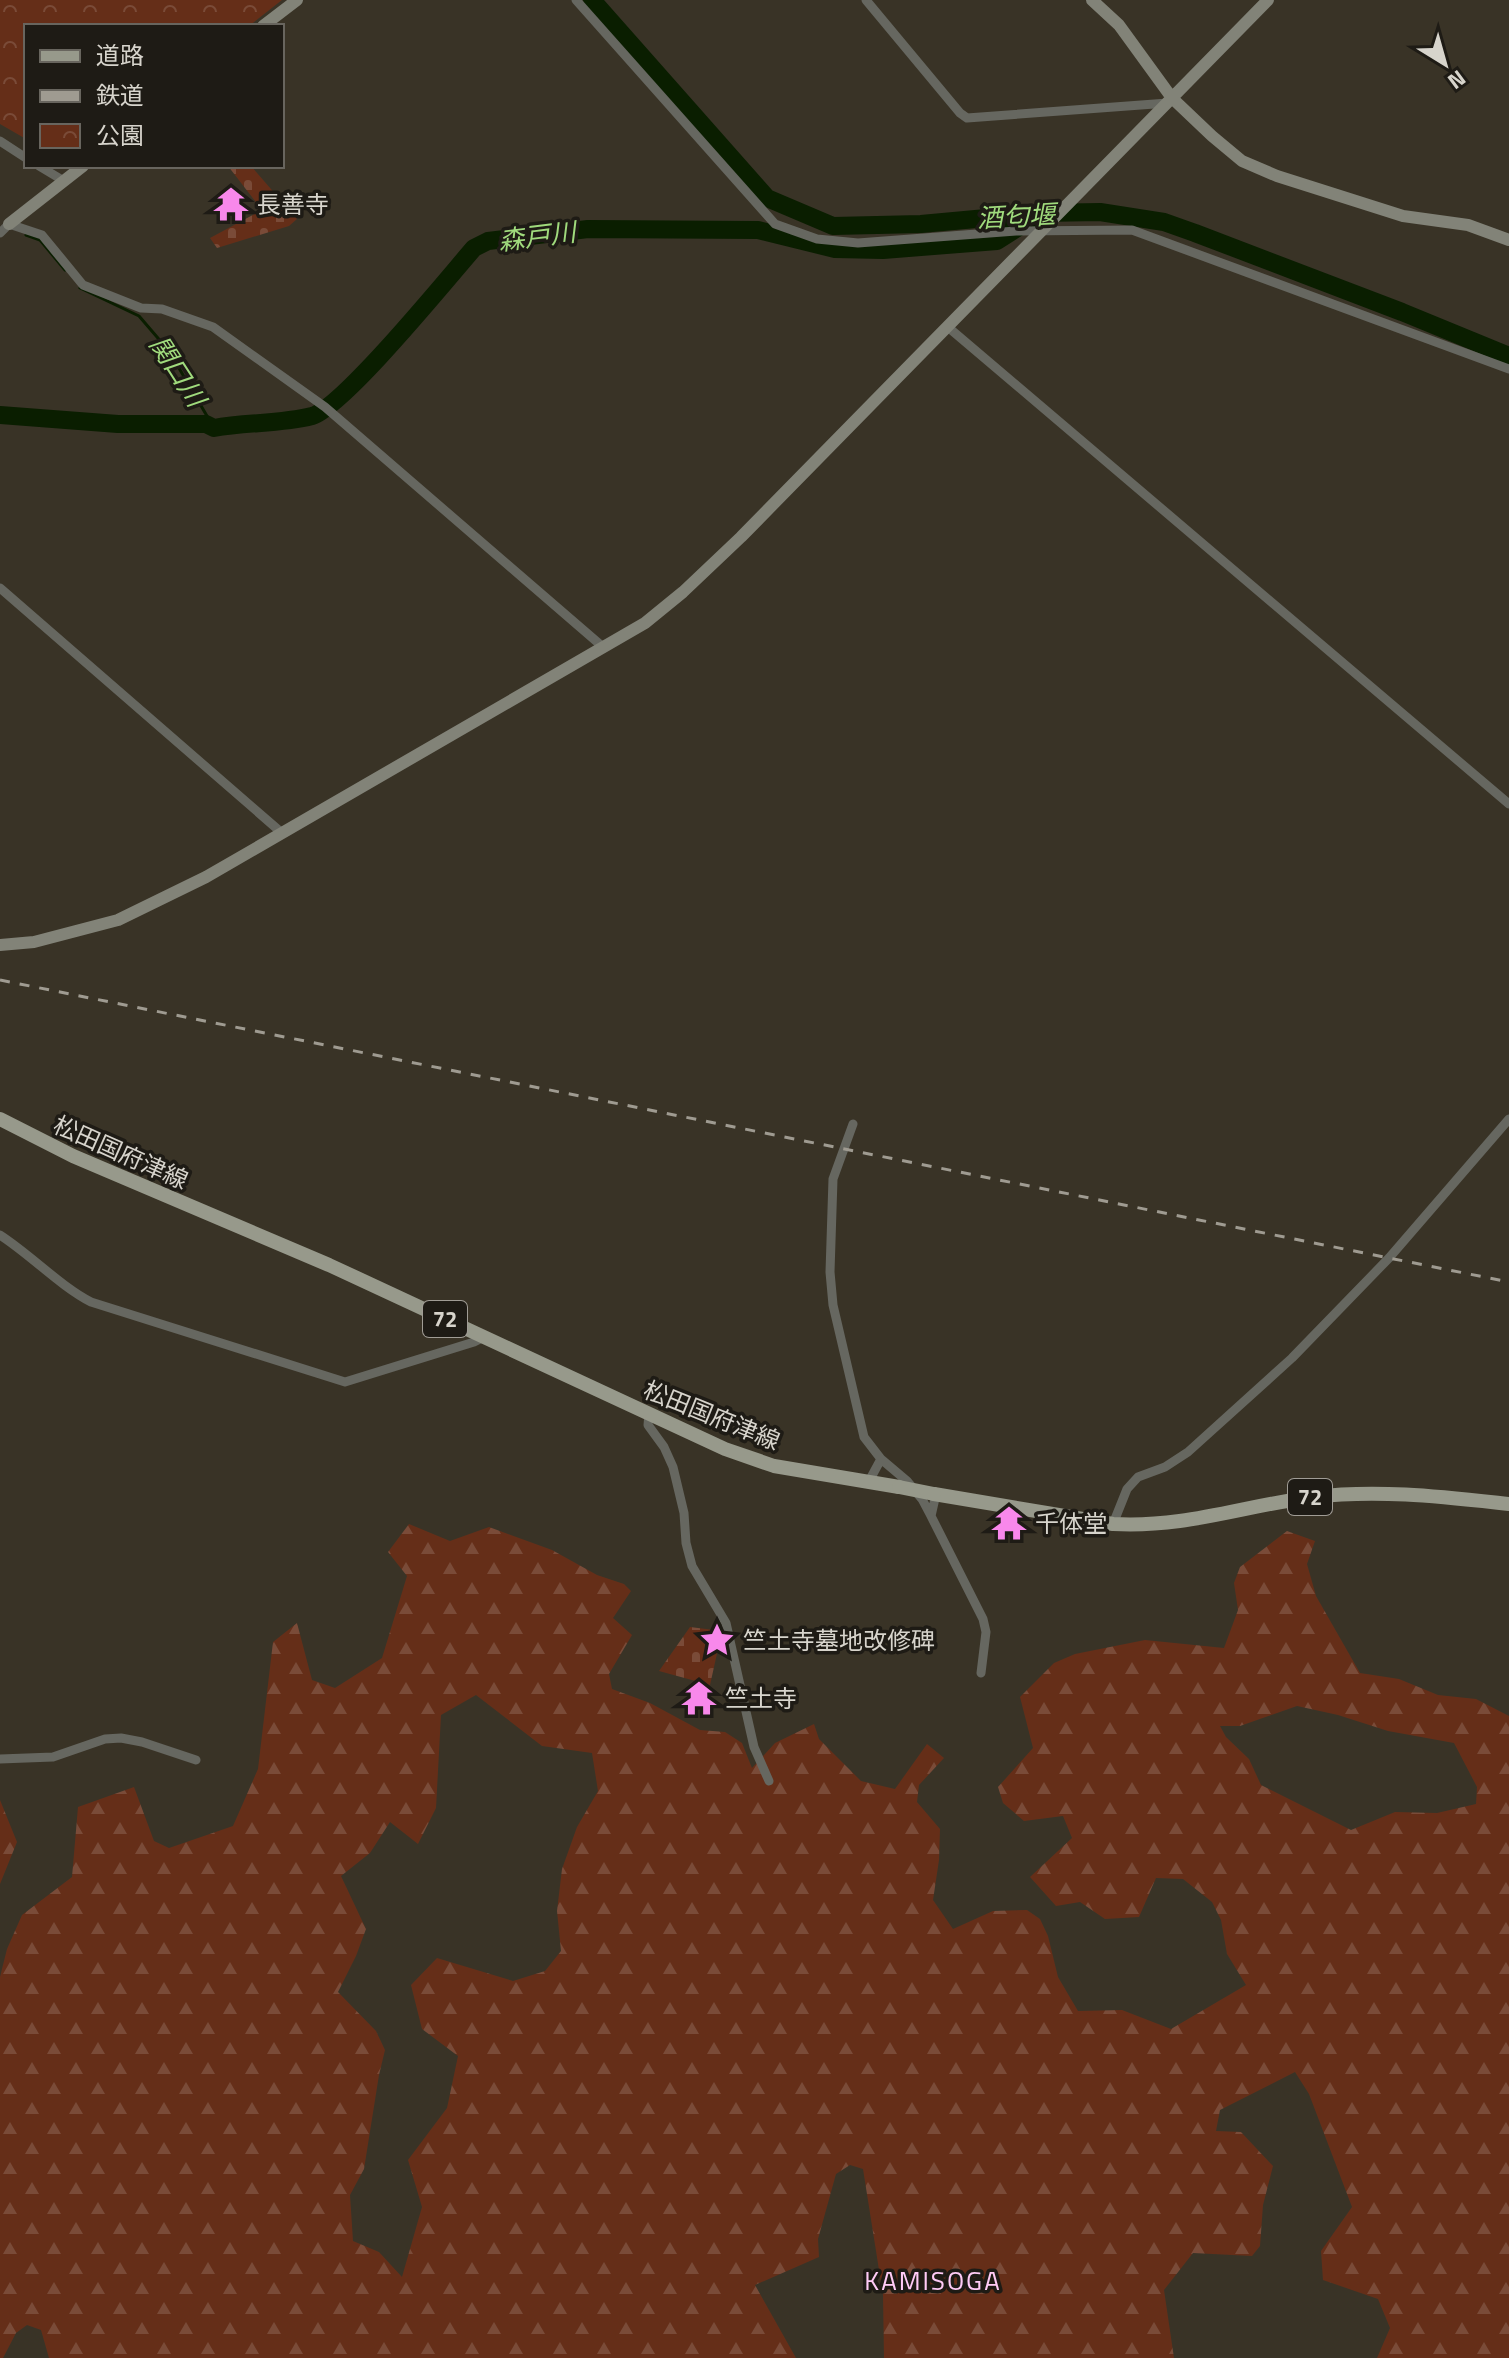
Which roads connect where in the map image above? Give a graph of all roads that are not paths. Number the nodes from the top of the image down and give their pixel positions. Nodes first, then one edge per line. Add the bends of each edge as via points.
1 (297, 0) edge
2 (576, 0) edge
3 (866, 0) edge
4 (1092, 0) edge
5 (1268, 0) edge
6 (266, 24) edge
7 (1170, 101) junction
8 (0, 141) edge
9 (24, 157) edge
10 (42, 168) edge
11 (80, 168) edge
12 (64, 181) junction
13 (5, 229) edge
14 (1039, 232) junction
15 (1509, 240) edge
16 (949, 328) junction
17 (1509, 369) edge
18 (0, 588) edge
19 (603, 647) junction
20 (1509, 804) edge
21 (282, 833) junction
22 (0, 945) edge
23 (0, 1119) edge
24 (1509, 1119) edge
25 (853, 1124) dead end
26 (0, 1235) edge
27 (484, 1337) junction
28 (649, 1413) junction
29 (881, 1459) junction
30 (868, 1483) junction
31 (935, 1494) junction
32 (1509, 1504) edge
33 (931, 1516) junction
34 (1113, 1524) junction
35 (981, 1673) dead end
36 (0, 1759) edge
37 (196, 1760) dead end
38 (769, 1781) dead end

1 - 6 street
2 - 14 street via 775,224 817,239 858,243
3 - 7 street via 967,118
4 - 7 street via 1119,25
5 - 7 street
7 - 14 street
7 - 15 street via 1253,166 1403,216 1468,225
8 - 9 street
10 - 12 street
11 - 12 street
12 - 13 street
13 - 19 street via 42,235 83,285 141,308 162,309 213,327 326,408
14 - 16 street
14 - 17 street via 1132,230
16 - 19 street via 683,592 645,623
16 - 20 street
18 - 21 street
19 - 21 street
21 - 22 street via 118,920 34,942
23 - 27 main road, 松田国府津線 / 72
24 - 34 street via 1389,1258 1292,1358 1188,1452 1138,1477 1127,1489
25 - 29 street via 833,1179 830,1272 864,1437
26 - 27 street via 77,1295 104,1307 345,1382
27 - 28 main road, 松田国府津線 / 72
28 - 30 main road, 松田国府津線 / 72 via 774,1466
28 - 38 street via 648,1425 673,1467 692,1566 726,1623 754,1747
29 - 30 street
29 - 33 street via 907,1481
30 - 31 main road, 松田国府津線 / 72, bridge
31 - 33 street
31 - 34 main road, 松田国府津線 / 72
32 - 34 main road, 松田国府津線 / 72 via 1356,1493 1178,1523
33 - 35 street via 983,1619
36 - 37 street via 53,1757 121,1738

